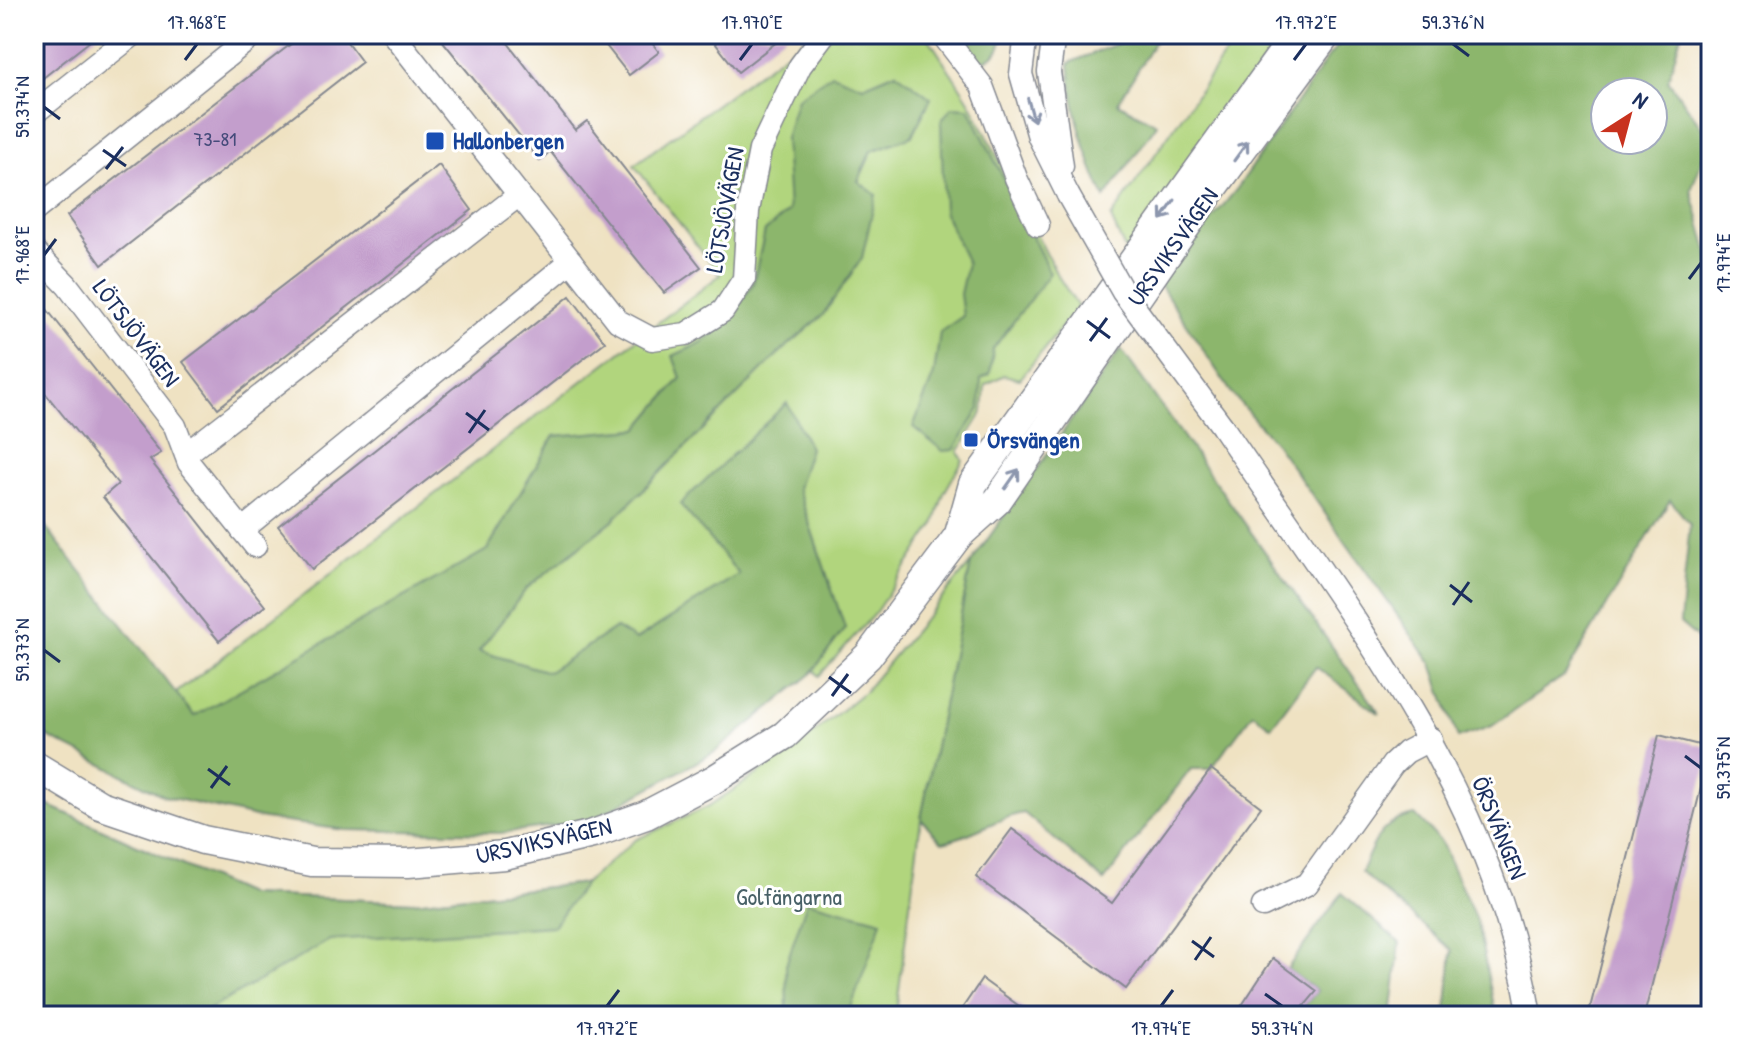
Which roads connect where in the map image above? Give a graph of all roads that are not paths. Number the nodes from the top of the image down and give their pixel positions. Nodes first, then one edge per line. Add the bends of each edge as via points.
1 (134, 34) edge
2 (255, 34) edge
3 (393, 34) edge
4 (824, 34) edge
5 (942, 34) edge
6 (1026, 34) edge
7 (1054, 34) edge
8 (1296, 34) edge
9 (1327, 34) edge
10 (34, 113) edge
11 (519, 195) junction
12 (1068, 195) junction
13 (34, 211) edge
14 (1038, 225) dead end
15 (34, 251) edge
16 (571, 261) junction
17 (186, 454) junction
18 (959, 535) junction
19 (1431, 739) junction
20 (34, 765) edge
21 (1263, 906) dead end
22 (1530, 1016) edge

1 - 10 street
2 - 13 street
3 - 11 street, LÖTSJÖVÄGEN
4 - 16 street, LÖTSJÖVÄGEN via 800,66 760,150 748,211 744,279 723,311 686,334 652,339 618,321
5 - 14 street via 982,86
6 -> 12 street, ÖRSVÄNGEN via 1021,74 1039,137
7 - 12 street, ÖRSVÄNGEN via 1049,72
8 -> 18 street, URSVIKSVÄGEN via 973,484
18 -> 9 street, URSVIKSVÄGEN via 997,501 1201,205
11 - 16 street, LÖTSJÖVÄGEN
11 - 17 street
12 - 19 street, ÖRSVÄNGEN, bridge via 1123,292 1222,426
15 - 17 street, LÖTSJÖVÄGEN via 67,285 175,426
16 - 17 street, LÖTSJÖVÄGEN via 248,538
18 - 20 street, URSVIKSVÄGEN via 868,656 785,735 646,815 593,834 505,855 408,863 312,862 203,840 100,805
19 - 21 street via 1393,764 1307,884
19 - 22 street, ÖRSVÄNGEN via 1495,883 1525,981

